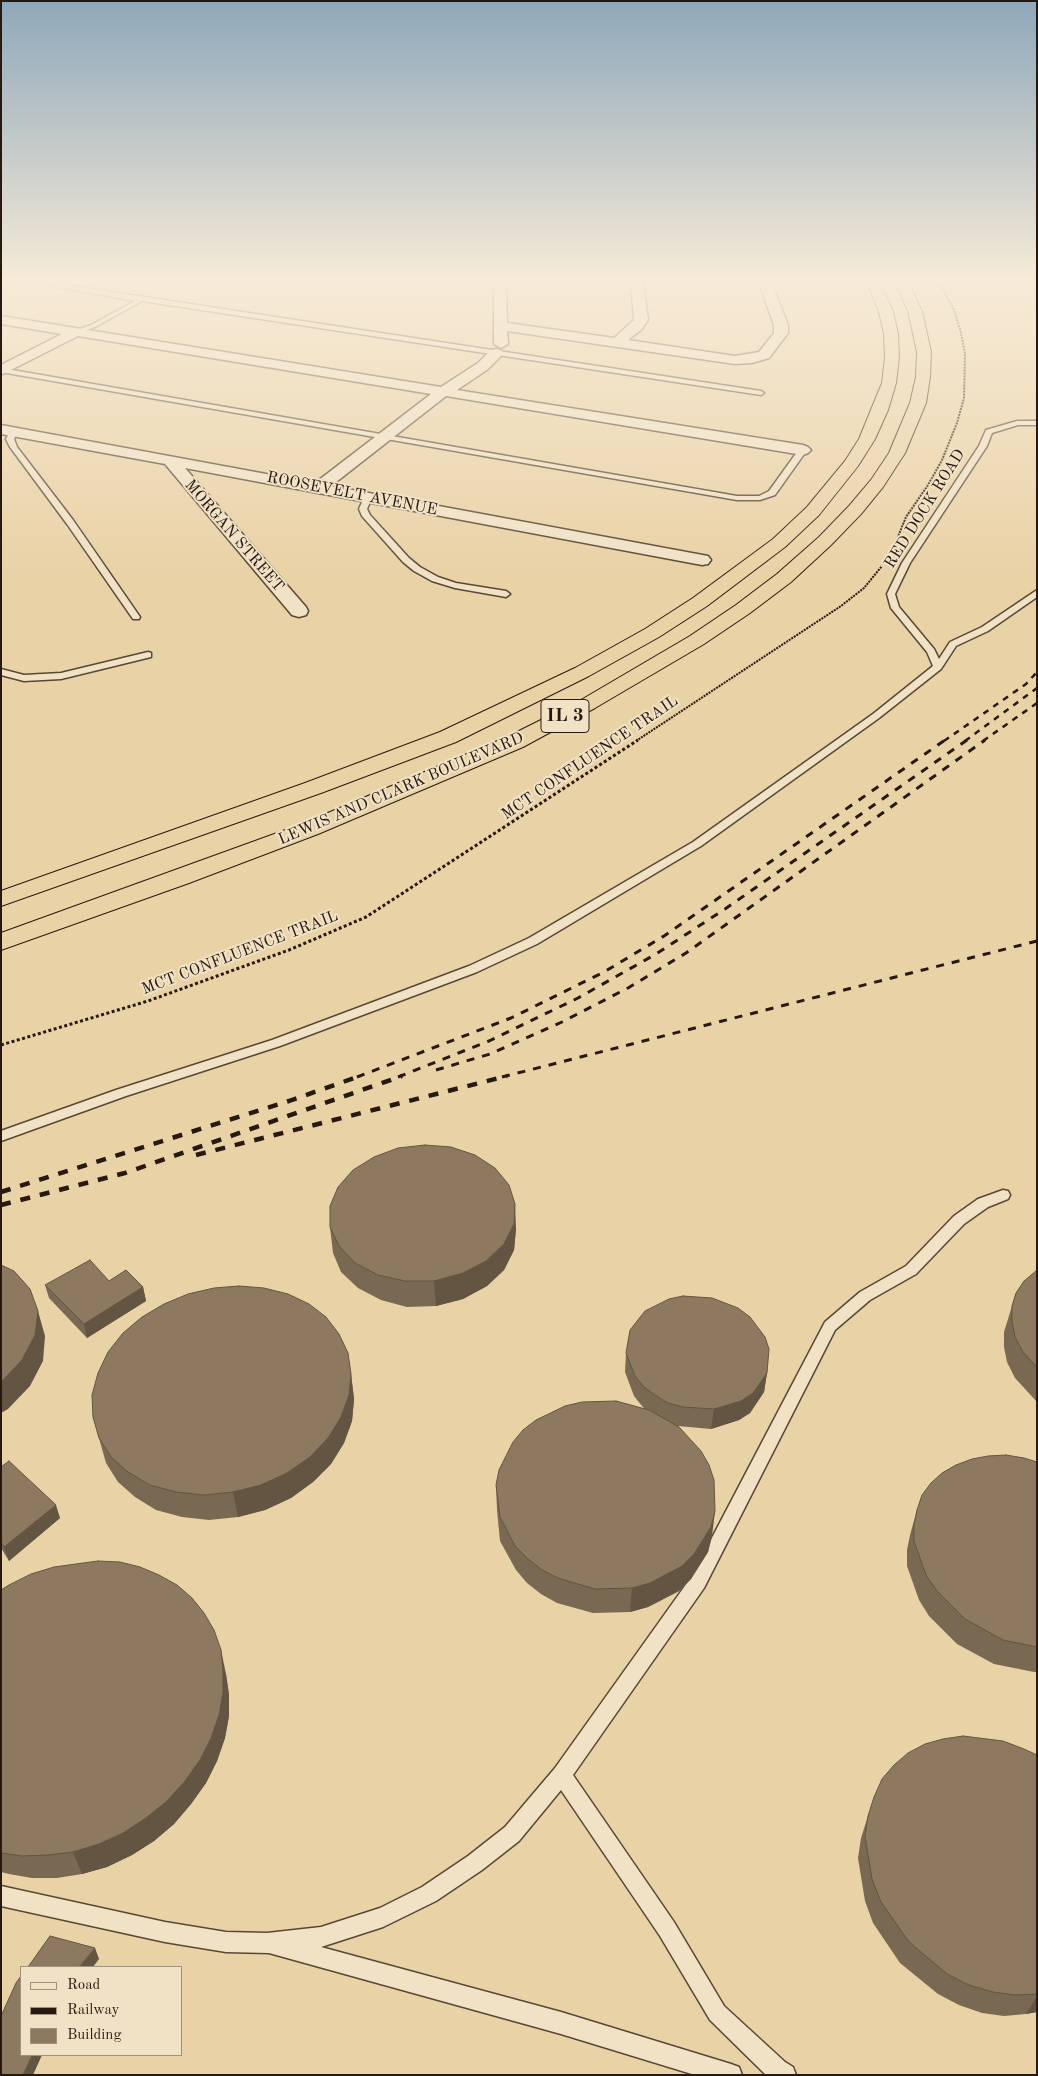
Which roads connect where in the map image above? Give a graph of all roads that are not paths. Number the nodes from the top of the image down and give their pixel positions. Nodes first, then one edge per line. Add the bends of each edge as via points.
1 (53, 379) edge
2 (363, 379) edge
3 (466, 379) edge
4 (673, 379) edge
5 (889, 379) edge
6 (923, 379) edge
7 (443, 392) junction
8 (761, 393) dead end
9 (1037, 423) edge
10 (8, 430) edge
11 (384, 437) junction
12 (803, 450) joint
13 (170, 460) junction
14 (318, 488) junction
15 (368, 498) junction
16 (702, 560) dead end
17 (1037, 593) edge
18 (506, 594) dead end
19 (299, 611) dead end
20 (136, 618) dead end
21 (148, 655) dead end
22 (938, 667) junction
23 (1, 672) edge
24 (1, 899) edge
25 (1, 942) edge
26 (1, 1136) edge
27 (1003, 1195) dead end
28 (562, 1775) junction
29 (1, 1896) edge
30 (267, 1943) junction
31 (731, 2075) edge
32 (785, 2075) edge

1 - 11 lane
2 - 7 street
3 - 7 street
4 - 8 lane
5 - 24 highway, LEWIS AND CLARK BOULEVARD / IL 3 via 867,439 813,511 779,543 652,633 582,672 448,737
6 - 25 highway, LEWIS AND CLARK BOULEVARD / IL 3 via 918,404 897,453 877,483 826,541 743,609 646,672 462,765 310,829
7 - 11 street
7 - 12 street
9 - 22 lane, RED DOCK ROAD via 1017,423 989,432 906,563 891,594 894,608 931,651
10 - 13 street, ROOSEVELT AVENUE
10 - 20 lane via 14,447
11 - 12 lane via 744,498 760,498 772,493
11 - 14 street
13 - 14 street, ROOSEVELT AVENUE
13 - 19 street, MORGAN STREET
14 - 15 street, ROOSEVELT AVENUE
15 - 16 street, ROOSEVELT AVENUE
15 - 18 lane via 363,509 366,516 417,569 449,583
17 - 22 lane via 985,629 953,644
21 - 23 lane via 61,676 24,678
22 - 26 lane via 876,716 697,844 533,942 473,969 276,1043
27 - 28 lane via 983,1203 959,1220 911,1270 865,1296 830,1326 698,1582
28 - 30 lane via 512,1834 429,1894 383,1917 321,1937
28 - 32 lane via 667,1929 717,2013
29 - 30 lane via 165,1932 226,1942
30 - 31 lane via 524,2012

